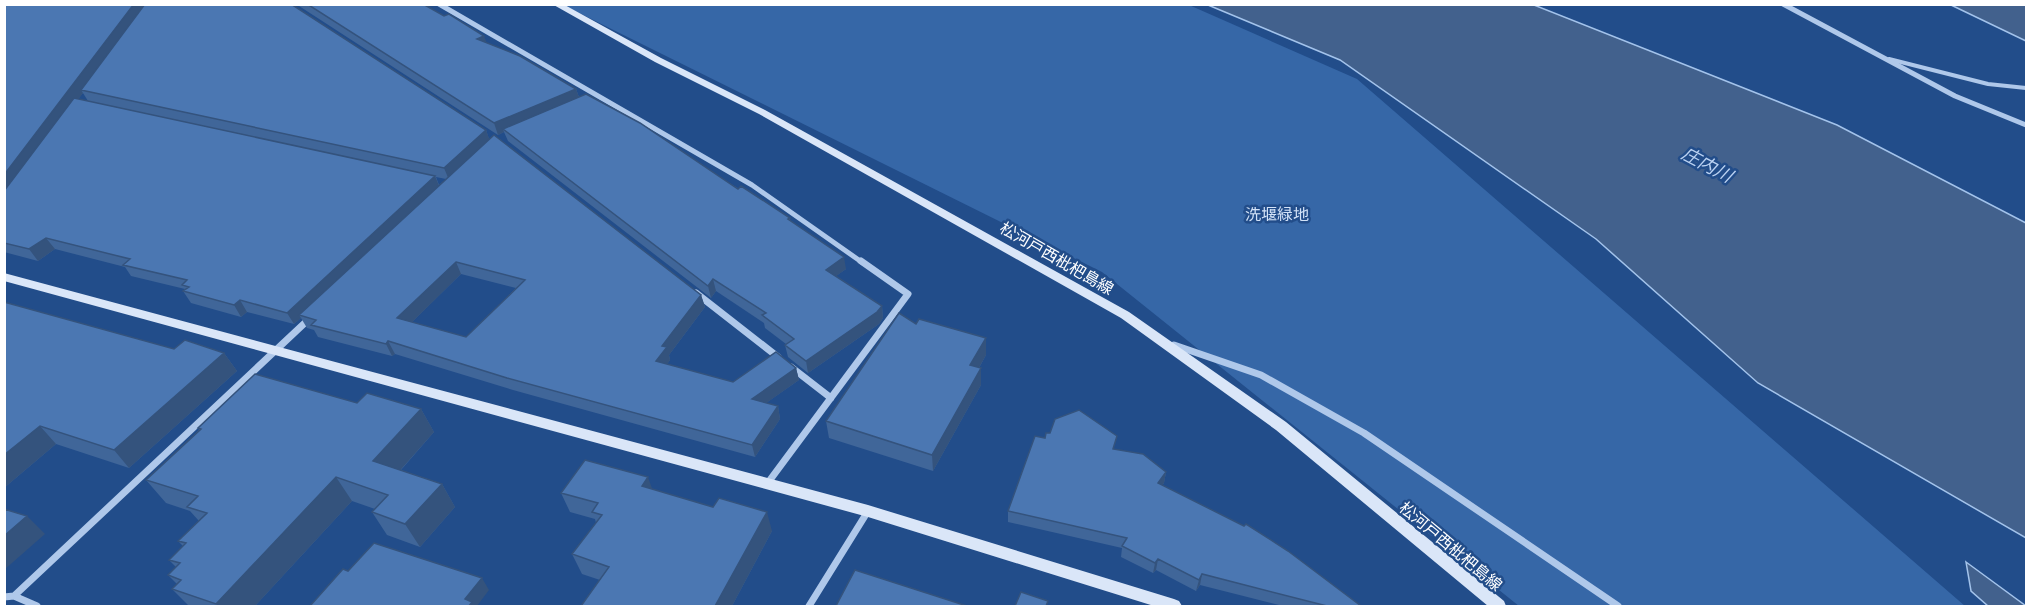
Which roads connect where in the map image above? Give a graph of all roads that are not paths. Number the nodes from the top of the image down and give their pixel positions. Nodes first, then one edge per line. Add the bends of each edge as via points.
1 (439, 4) edge
2 (556, 4) edge
3 (1783, 4) edge
4 (1887, 59) junction
5 (2026, 88) edge
6 (599, 97) junction
7 (589, 101) edge
8 (2026, 125) edge
9 (4, 277) edge
10 (692, 291) edge
11 (317, 311) edge
12 (1160, 340) junction
13 (276, 350) junction
14 (831, 398) junction
15 (766, 483) junction
16 (868, 511) junction
17 (14, 596) junction
18 (4, 597) edge
19 (37, 606) edge
20 (809, 606) edge
21 (1174, 606) edge
22 (1499, 606) edge
23 (1618, 606) edge

1 - 6 street
2 - 12 main road, 松河戸西枇杷島線 via 913,195 1125,315
3 - 4 street
4 - 5 lane via 1984,83
4 - 8 street via 1955,96
6 - 7 street
6 - 14 street via 752,185 908,294
9 - 13 main road
10 - 14 street
11 - 13 street
12 - 22 main road, 松河戸西枇杷島線 via 1281,426
12 - 23 street via 1261,375 1364,433
13 - 15 main road
13 - 17 street
14 - 15 street
15 - 16 main road
16 - 20 street
16 - 21 main road
17 - 18 street
17 - 19 street

